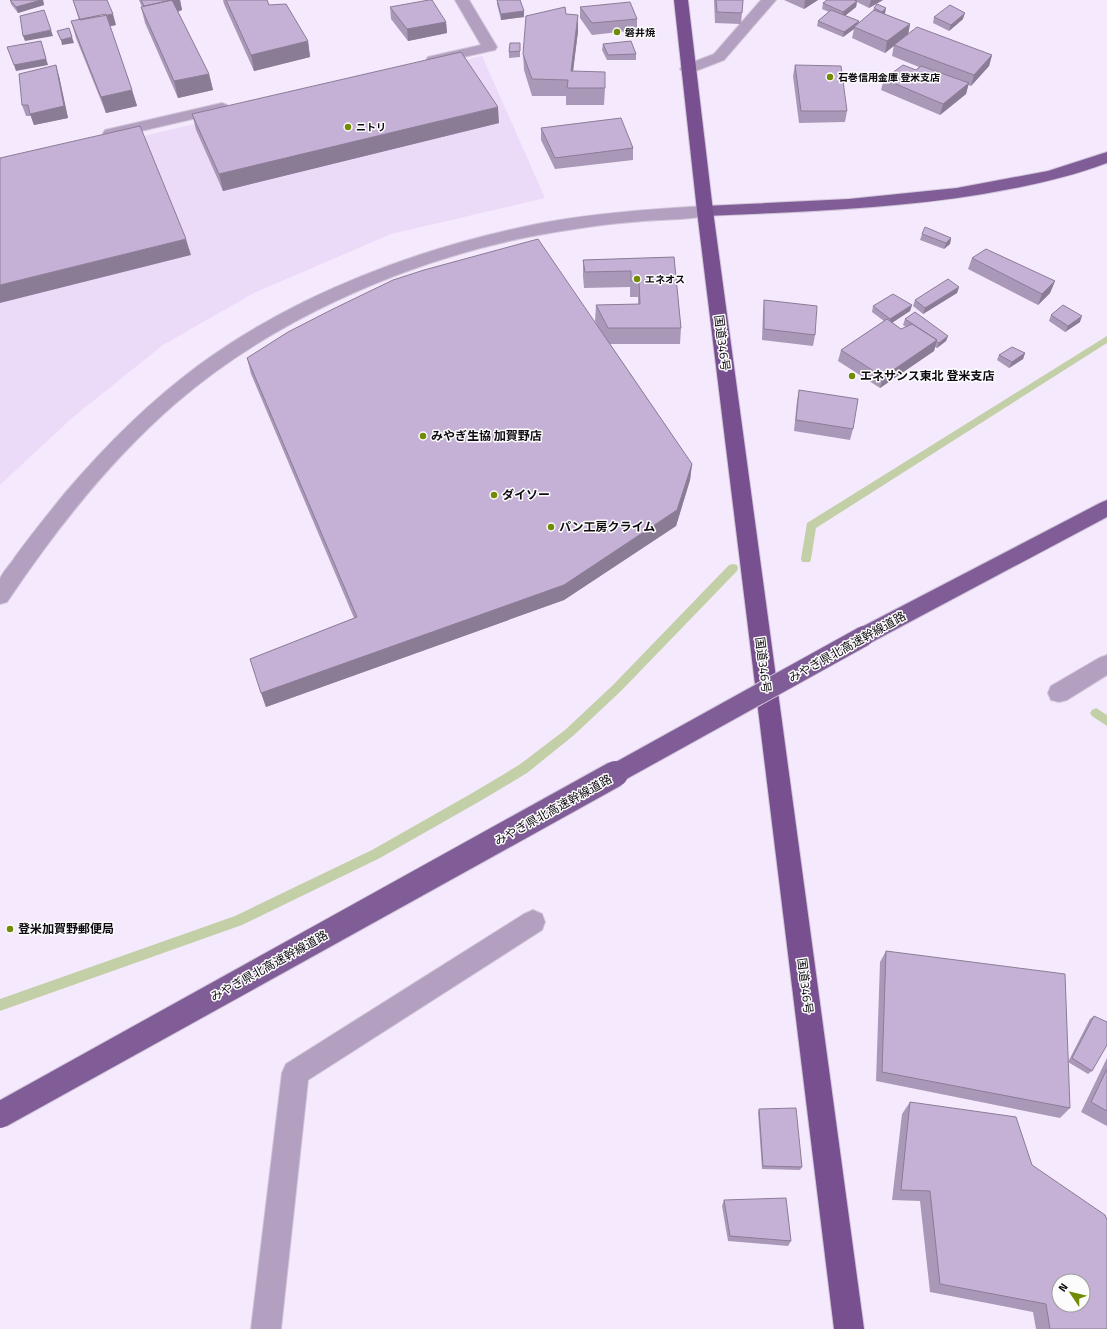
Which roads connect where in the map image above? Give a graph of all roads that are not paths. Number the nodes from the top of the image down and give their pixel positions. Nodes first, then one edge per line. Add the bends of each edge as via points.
1 (462, 0) edge
2 (681, 0) edge
3 (769, 0) edge
4 (420, 63) edge
5 (688, 69) junction
6 (233, 105) edge
7 (93, 137) edge
8 (1107, 157) edge
9 (705, 211) junction
10 (1107, 508) edge
11 (0, 596) edge
12 (1107, 664) edge
13 (1059, 693) dead end
14 (533, 922) dead end
15 (0, 1115) edge
16 (266, 1329) edge
17 (849, 1329) edge

1 - 4 street via 490,47
2 - 5 highway, 国道346号
3 - 5 street via 719,57
5 - 9 highway, 国道346号
6 - 7 street
8 - 9 main road via 1028,181 946,196 850,205
9 - 11 street via 572,223 472,245 415,262 366,282 264,332 170,398 130,435 48,527
9 - 17 highway, 国道346号
10 - 15 main road, みやぎ県北高速幹線道路, bridge via 864,636
12 - 13 street
14 - 16 street via 295,1073

